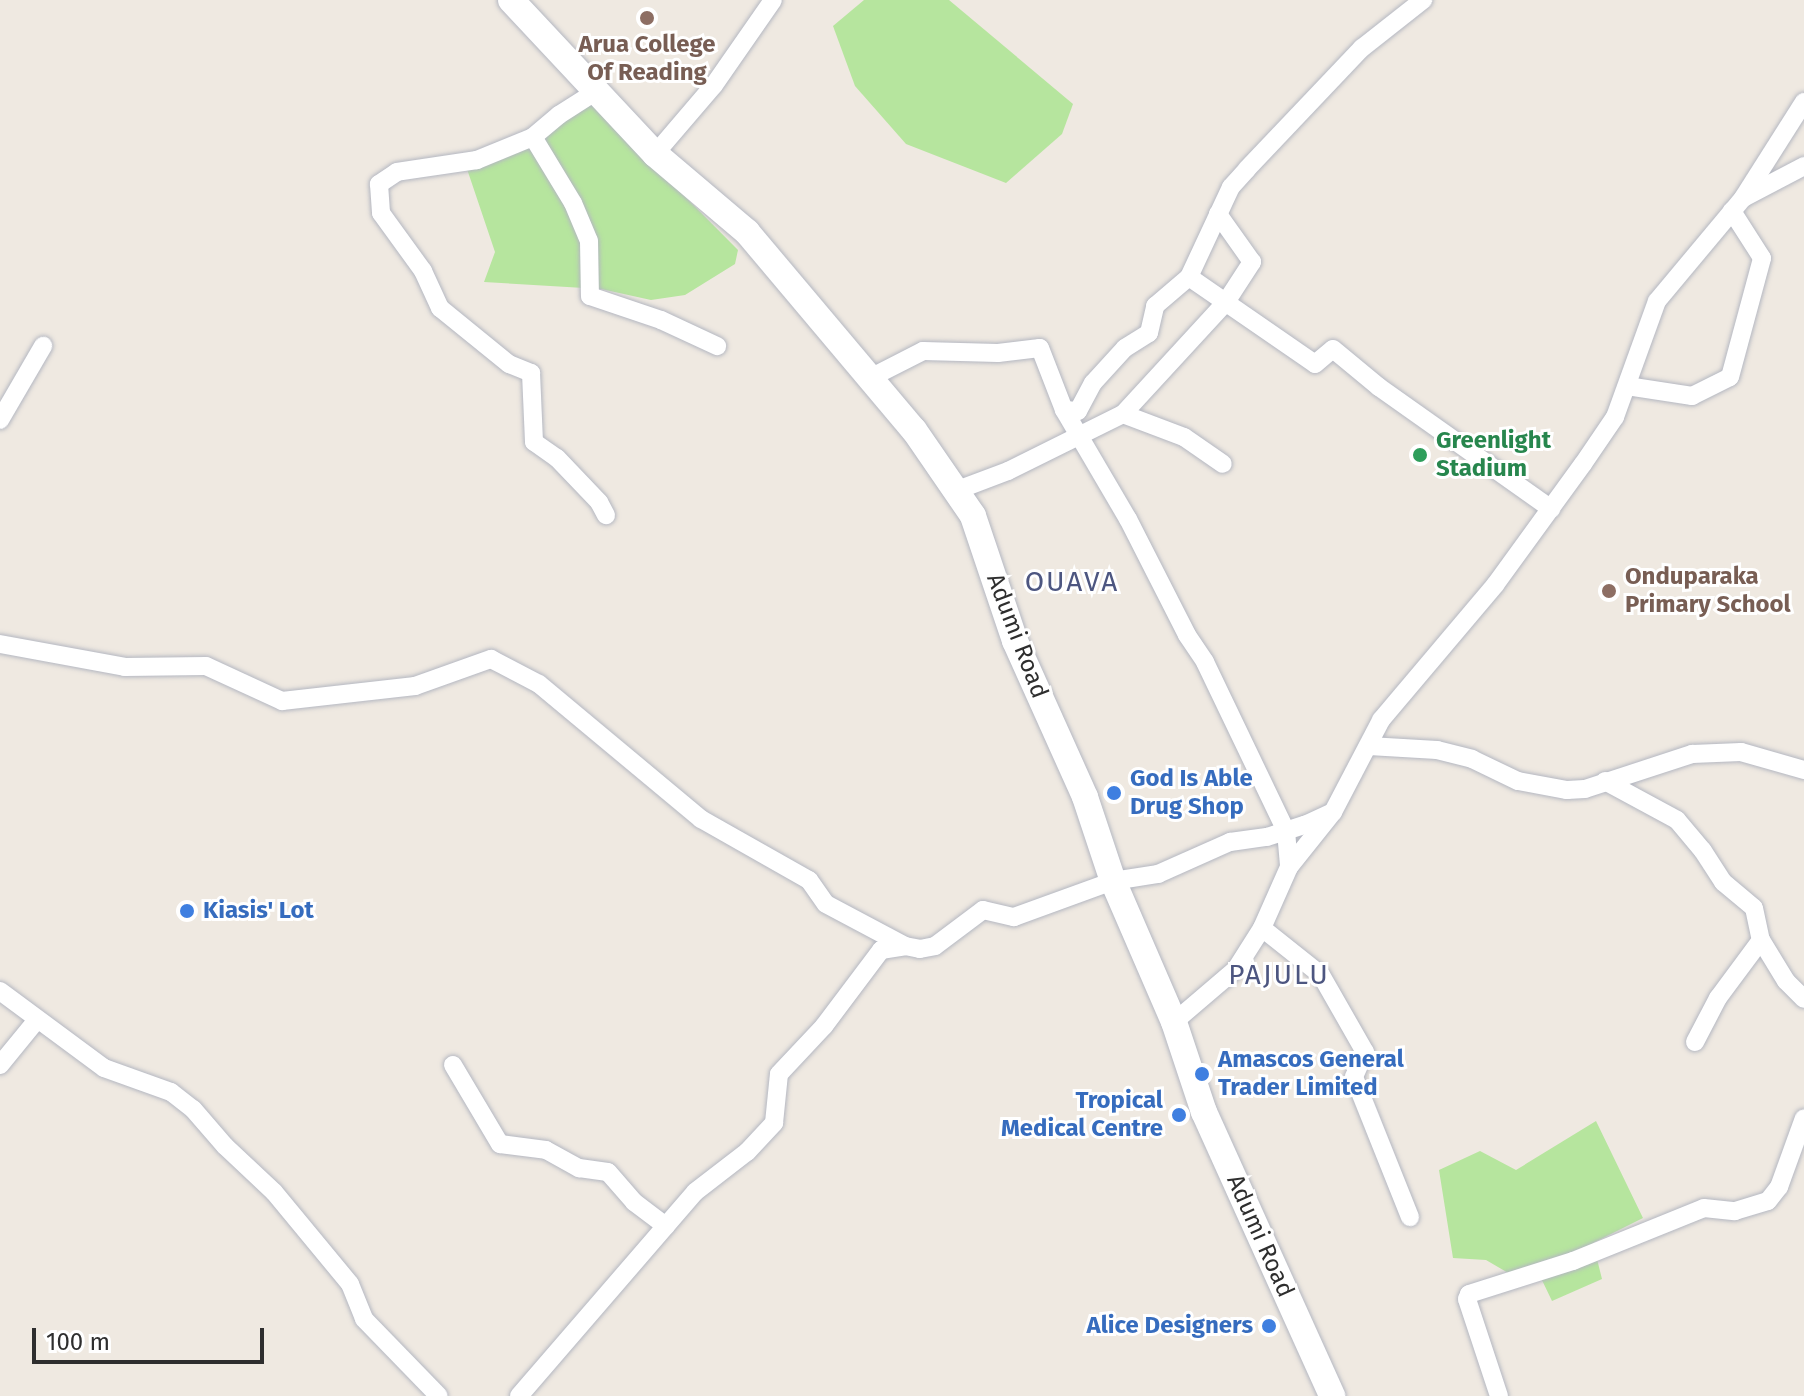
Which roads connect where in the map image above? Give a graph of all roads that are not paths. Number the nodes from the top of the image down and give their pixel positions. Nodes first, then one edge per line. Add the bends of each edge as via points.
1 (511, 0) edge
2 (773, 0) edge
3 (1423, 0) edge
4 (595, 92) junction
5 (1804, 102) edge
6 (533, 137) junction
7 (655, 154) junction
8 (1804, 166) edge
9 (1737, 204) junction
10 (1218, 214) junction
11 (1189, 277) junction
12 (1226, 302) junction
13 (43, 346) dead end
14 (717, 346) dead end
15 (872, 377) junction
16 (1627, 386) junction
17 (1064, 410) junction
18 (1123, 414) junction
19 (0, 420) edge
20 (1078, 438) junction
21 (1223, 464) dead end
22 (955, 491) junction
23 (1551, 509) junction
24 (606, 515) dead end
25 (0, 644) edge
26 (1369, 746) junction
27 (1804, 770) edge
28 (1605, 781) junction
29 (1333, 812) junction
30 (1286, 831) junction
31 (1289, 867) junction
32 (1113, 881) junction
33 (1262, 928) junction
34 (1761, 940) junction
35 (905, 946) junction
36 (0, 991) edge
37 (1804, 999) edge
38 (36, 1021) junction
39 (1174, 1022) junction
40 (1695, 1042) dead end
41 (0, 1065) edge
42 (453, 1065) dead end
43 (1804, 1118) edge
44 (1410, 1217) dead end
45 (666, 1226) junction
46 (439, 1396) edge
47 (519, 1396) edge
48 (1332, 1396) edge
49 (1499, 1396) edge

1 - 4 main road, Adumi Road
2 - 7 street via 714,85
3 - 10 street via 1362,48 1239,178
4 - 6 street
4 - 7 main road, Adumi Road
5 - 9 street
6 - 14 street via 589,241 590,296
6 - 24 street via 477,160 397,172 379,184 381,213 423,271 440,308 509,364 531,373 534,442 557,458
7 - 15 main road, Adumi Road via 747,232
8 - 9 street
9 - 16 street via 1657,301
9 - 16 street via 1762,258 1730,377 1692,396
10 - 11 street
10 - 12 street via 1252,262
11 - 12 street
11 - 17 street via 1155,306 1149,333 1125,348 1093,383 1078,411
12 - 18 street
12 - 23 street via 1315,364 1333,349
13 - 19 street
15 - 17 street via 923,351 1040,348
15 - 22 main road, Adumi Road
16 - 23 street via 1615,417
17 - 20 street
18 - 20 street
18 - 21 street via 1184,437
20 - 22 street
20 - 30 street via 1205,662
22 - 32 main road, Adumi Road via 973,516 1015,641 1075,772
23 - 26 street via 1495,585 1381,720
25 - 35 street via 125,667 206,666 282,701 415,686 491,659 539,684 701,819 809,880 826,904
26 - 28 street via 1437,750 1549,789 1585,789
26 - 29 street
27 - 28 street via 1765,756 1721,752 1692,754
28 - 34 street via 1677,820 1723,882 1754,908
29 - 30 street
29 - 31 street
30 - 31 street
30 - 32 street via 1230,842 1158,874
31 - 33 street
32 - 35 street via 1014,917 983,910 935,946
32 - 39 main road, Adumi Road
33 - 39 street via 1236,969
33 - 44 street via 1321,975 1365,1052 1354,1077
34 - 37 street
34 - 40 street via 1718,998
35 - 45 street via 881,950 824,1026 779,1074 774,1123 747,1152 695,1192
36 - 38 street
38 - 41 street
38 - 46 street via 104,1068 171,1092 193,1109 274,1192 350,1284 364,1319
39 - 48 main road, Adumi Road via 1204,1112
42 - 45 street via 500,1144 546,1150 579,1168 608,1172 634,1202
43 - 49 street via 1779,1187 1768,1201 1735,1211 1704,1208 1573,1261 1469,1294
45 - 47 street

